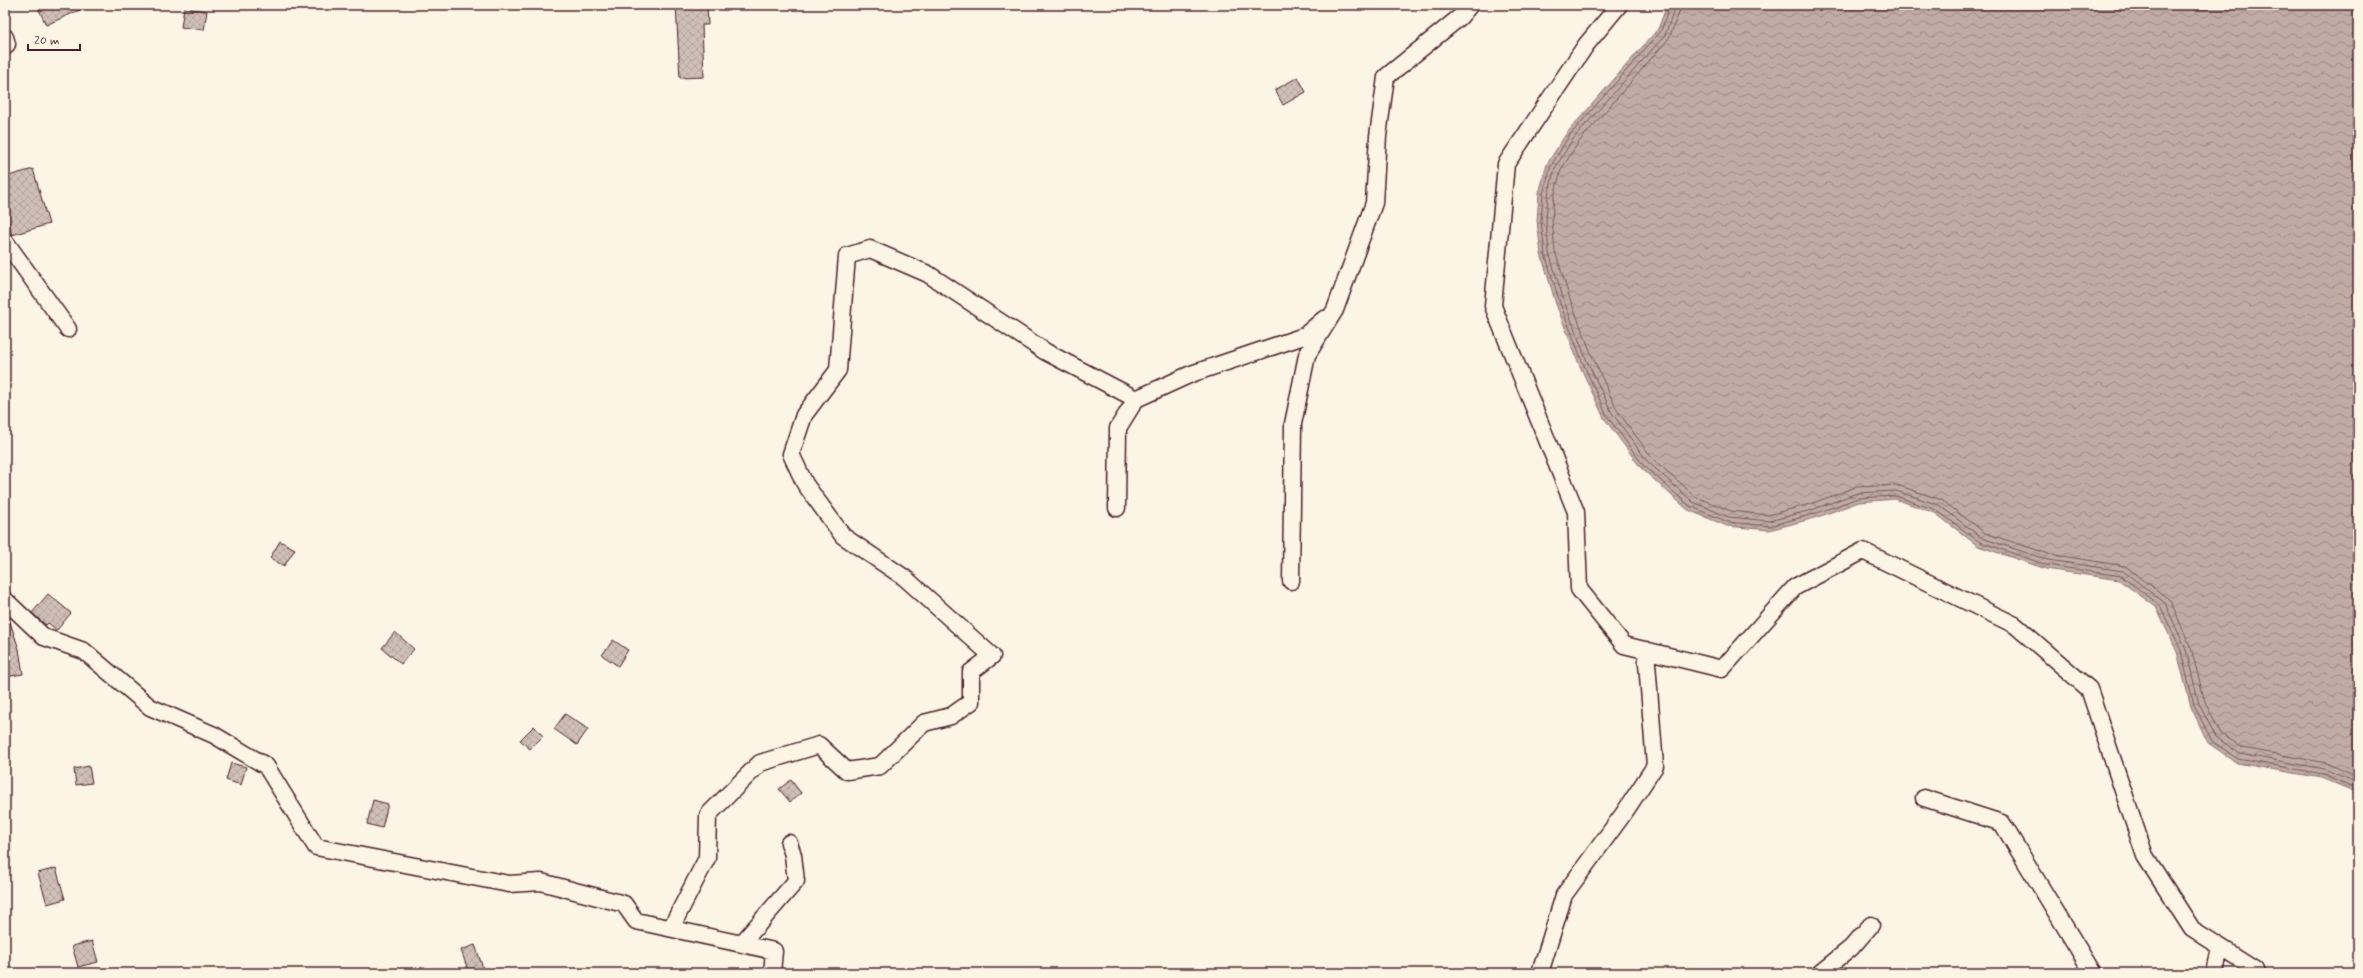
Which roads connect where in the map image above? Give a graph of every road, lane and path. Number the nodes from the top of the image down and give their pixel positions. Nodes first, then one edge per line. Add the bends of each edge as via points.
1 (1470, 5) edge
2 (1619, 5) edge
3 (5, 37) edge
4 (5, 47) edge
5 (5, 241) edge
6 (1335, 310) junction
7 (68, 329) dead end
8 (1136, 399) junction
9 (1117, 508) dead end
10 (1290, 581) dead end
11 (5, 600) edge
12 (1646, 650) junction
13 (1924, 798) dead end
14 (789, 843) dead end
15 (1871, 925) dead end
16 (671, 928) junction
17 (742, 944) junction
18 (2220, 947) junction
19 (772, 973) edge
20 (1540, 973) edge
21 (1820, 973) edge
22 (2093, 973) edge
23 (2215, 973) edge
24 (2256, 973) edge

1 - 6 street via 1460,17 1386,77 1378,136 1374,203
2 - 12 street via 1586,45 1506,164 1493,306 1576,512 1579,589 1624,645
3 - 4 street
5 - 7 street
6 - 8 street via 1304,336 1190,374
6 - 10 street via 1307,355 1293,424
8 - 9 street via 1118,428
8 - 16 street via 1046,352 928,274 870,249 847,256 838,370 804,415 790,454 805,484 843,536 905,578 992,656 971,672 971,702 951,716 924,723 880,766 847,771 820,746 760,763 708,815 707,858
11 - 16 street via 44,637 84,651 150,707 214,735 266,766 316,847 509,884 541,882 624,904 636,921
12 - 18 street via 1722,669 1795,587 1863,551 2015,625 2089,689 2145,856 2192,929
12 - 20 street via 1655,766 1564,895
13 - 22 street via 2002,823
14 - 17 street via 796,881
15 - 21 street via 1851,948
16 - 17 street
17 - 19 street via 774,951
18 - 23 street
18 - 24 street via 2255,969

